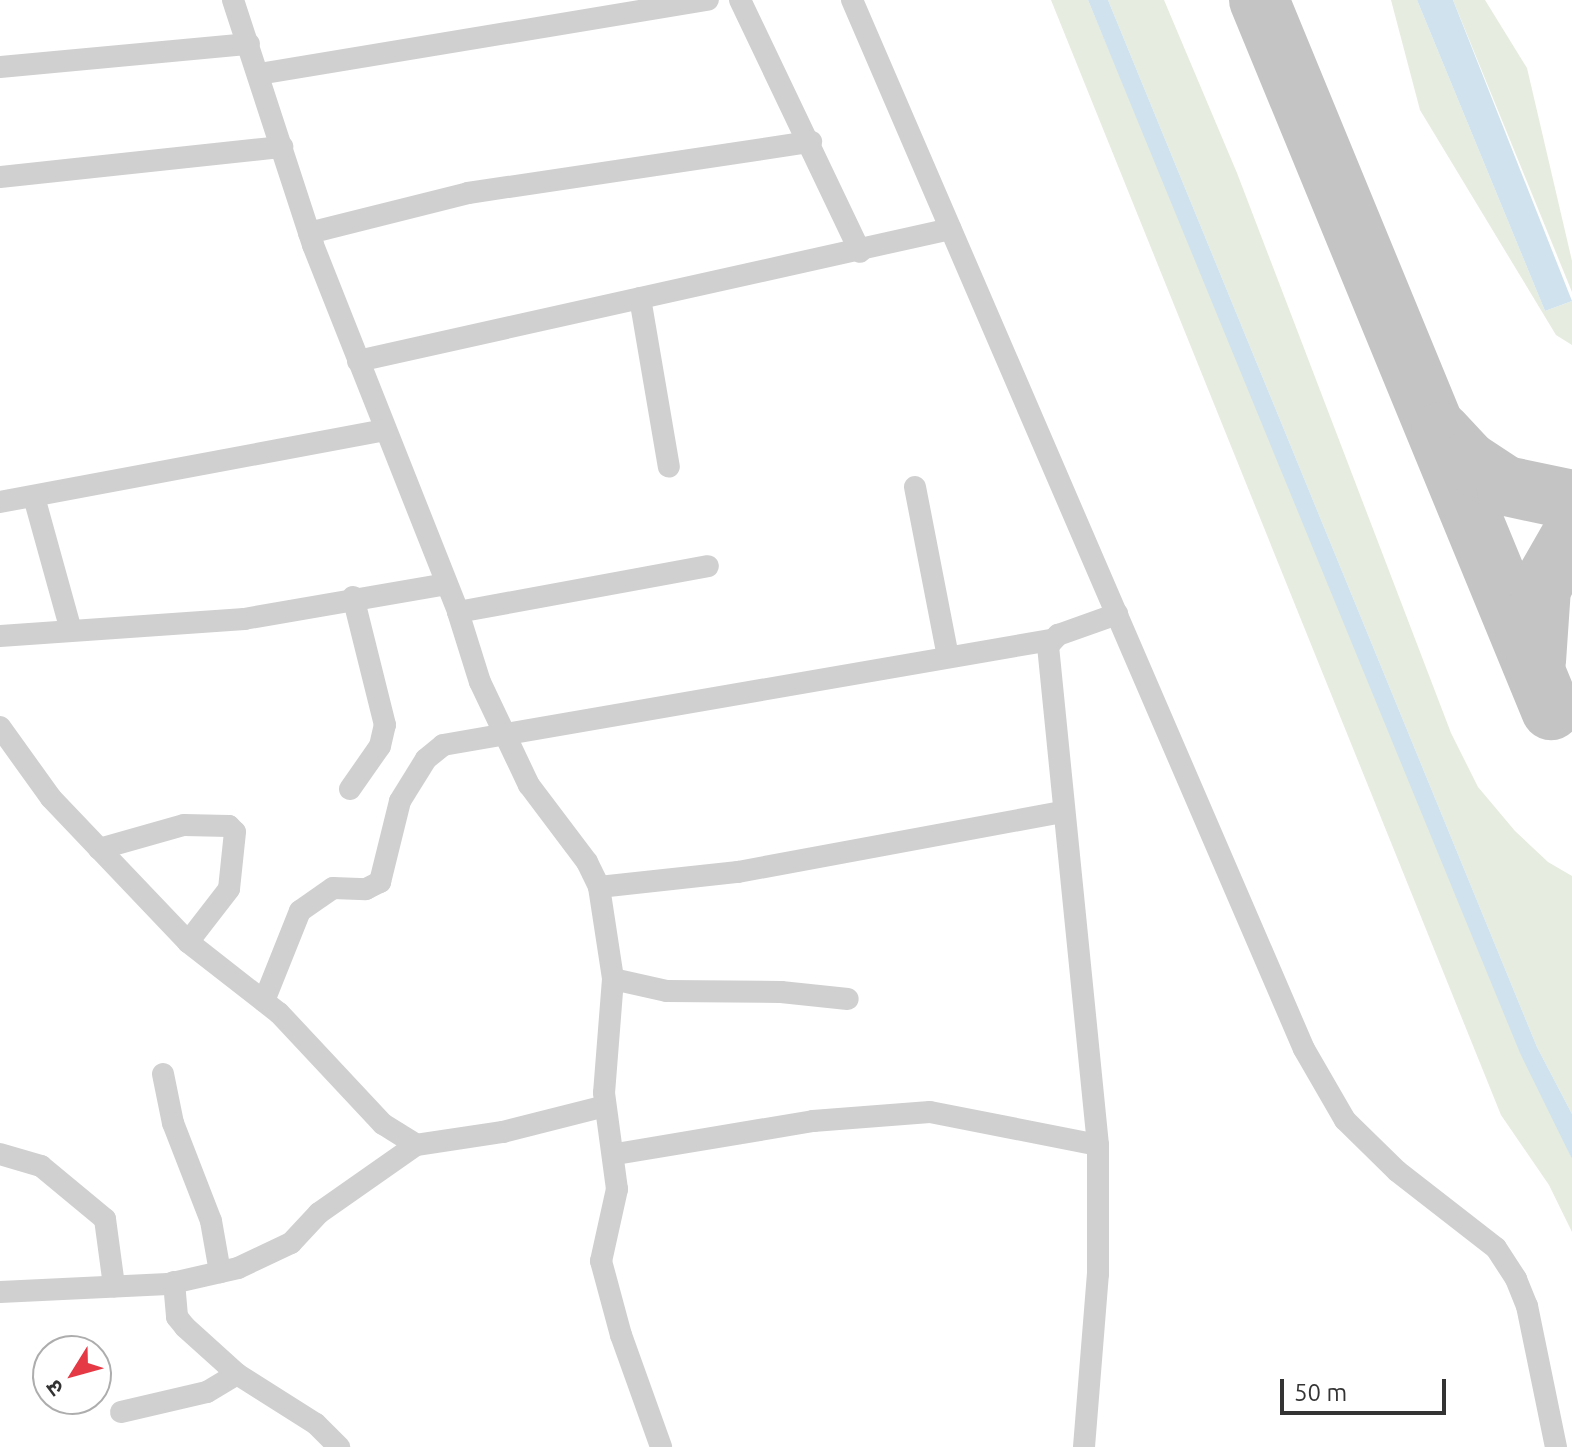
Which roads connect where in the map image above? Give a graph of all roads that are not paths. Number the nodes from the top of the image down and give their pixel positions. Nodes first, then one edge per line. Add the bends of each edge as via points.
1 (233, 0) edge
2 (708, 0) edge
3 (740, 0) edge
4 (852, 0) edge
5 (249, 44) junction
6 (0, 67) edge
7 (259, 74) junction
8 (811, 142) junction
9 (282, 147) junction
10 (0, 177) edge
11 (950, 229) junction
12 (309, 233) junction
13 (860, 252) junction
14 (640, 298) junction
15 (358, 361) junction
16 (384, 430) junction
17 (669, 467) dead end
18 (915, 487) dead end
19 (34, 497) junction
20 (0, 502) edge
21 (708, 566) dead end
22 (446, 584) junction
23 (353, 597) junction
24 (458, 612) junction
25 (1117, 614) junction
26 (70, 627) junction
27 (0, 636) edge
28 (1050, 640) junction
29 (948, 656) junction
30 (0, 727) edge
31 (503, 737) junction
32 (350, 789) dead end
33 (1062, 812) junction
34 (99, 849) junction
35 (599, 887) junction
36 (188, 942) junction
37 (613, 979) junction
38 (848, 999) dead end
39 (264, 1001) junction
40 (163, 1074) dead end
41 (605, 1106) junction
42 (416, 1145) junction
43 (1098, 1145) junction
44 (0, 1154) edge
45 (616, 1154) junction
46 (220, 1272) junction
47 (174, 1282) junction
48 (114, 1286) junction
49 (0, 1292) edge
50 (237, 1374) junction
51 (121, 1412) dead end
52 (339, 1447) edge
53 (661, 1447) edge
54 (1084, 1447) edge
55 (1556, 1447) edge

1 - 5 street
2 - 7 street
3 - 8 street
4 - 11 street
5 - 6 street
5 - 7 street
7 - 9 street
8 - 12 street via 468,193
8 - 13 street
9 - 10 street
9 - 12 street
11 - 13 street
11 - 25 street
12 - 15 street
13 - 14 street
14 - 15 street
14 - 17 street
15 - 16 street
16 - 19 street
16 - 22 street
18 - 29 street
19 - 20 street
19 - 26 street
21 - 24 street
22 - 23 street
22 - 24 street
23 - 26 street via 244,619
23 - 32 street via 385,725 380,746
24 - 31 street
25 - 28 street
25 - 55 street via 1304,1049 1345,1120 1397,1171 1496,1248 1516,1279 1527,1306
26 - 27 street
28 - 29 street
28 - 33 street
29 - 31 street
30 - 34 street via 36,781
31 - 35 street
31 - 39 street via 432,750 400,801 380,882 366,889 333,888 300,911
33 - 35 street via 738,872
33 - 43 street
34 - 36 street
34 - 36 street via 184,825 229,826 235,832 229,889
35 - 37 street
36 - 39 street
37 - 38 street via 667,991 781,992
37 - 41 street
39 - 42 street via 383,1124
40 - 46 street via 173,1123 211,1221
41 - 42 street via 503,1132
41 - 45 street
42 - 46 street via 352,1188 279,1251
43 - 45 street via 930,1112 813,1121
43 - 54 street via 1098,1274
44 - 48 street via 41,1166 105,1219
45 - 53 street via 617,1189 601,1261
46 - 47 street
47 - 48 street
47 - 50 street via 180,1322
48 - 49 street
50 - 51 street via 207,1392
50 - 52 street via 316,1424

